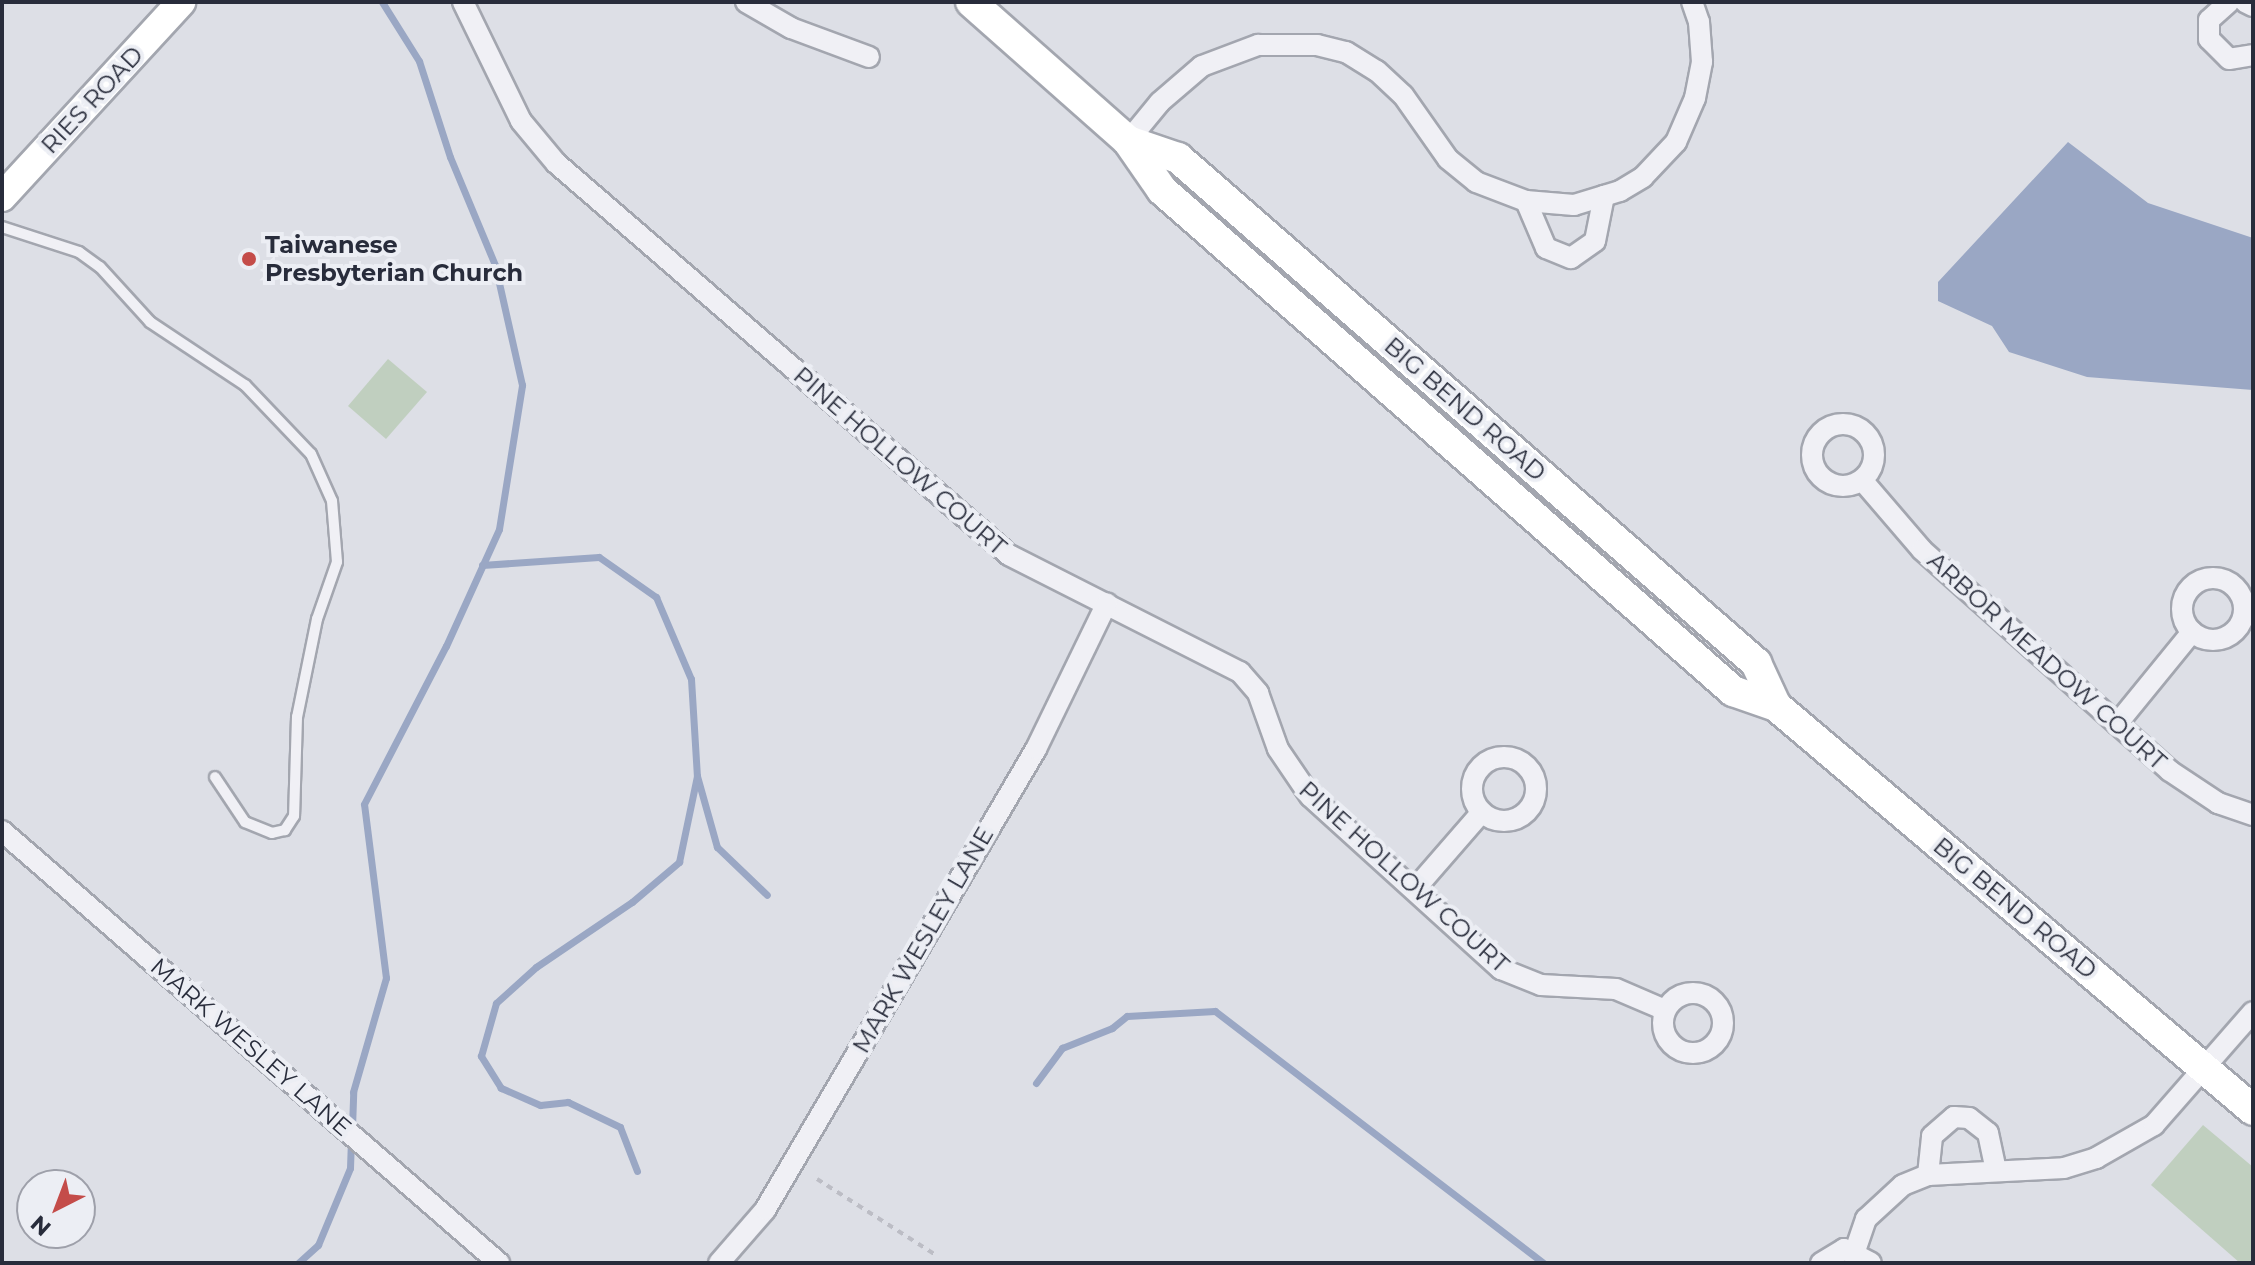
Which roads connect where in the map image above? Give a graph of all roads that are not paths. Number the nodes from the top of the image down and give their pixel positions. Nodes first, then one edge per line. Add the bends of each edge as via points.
1 (181, 2) edge
2 (463, 2) edge
3 (746, 2) edge
4 (971, 2) edge
5 (1692, 2) edge
6 (2229, 2) edge
7 (2253, 55) edge
8 (869, 57) dead end
9 (1128, 141) junction
10 (1604, 196) junction
11 (2, 197) edge
12 (1526, 201) junction
13 (2, 227) edge
14 (1862, 480) dead end
15 (1107, 603) junction
16 (2192, 632) dead end
17 (2117, 724) junction
18 (215, 777) dead end
19 (1482, 812) dead end
20 (2253, 815) edge
21 (2, 831) edge
22 (1415, 889) junction
23 (1665, 1010) dead end
24 (2253, 1012) edge
25 (2202, 1067) junction
26 (2253, 1110) edge
27 (1996, 1170) junction
28 (1928, 1175) junction
29 (1863, 1257) edge
30 (499, 1263) edge
31 (719, 1263) edge
32 (1821, 1263) edge

1 - 11 street, RIES ROAD
2 - 15 street, PINE HOLLOW COURT via 521,121 556,163 1009,555
3 - 8 street via 769,18
4 - 9 main road, BIG BEND ROAD
5 - 10 street via 1702,62 1695,98 1676,142 1643,177
6 - 7 street via 2209,20 2209,39 2229,59
9 - 12 street via 1174,87 1202,66 1258,45 1317,45 1346,52 1377,71 1403,95 1448,159 1476,182
9 - 25 main road, BIG BEND ROAD via 1162,190 1721,681 1733,691 1776,706
10 - 12 street via 1574,205
10 - 12 street via 1595,241 1571,258 1546,248
13 - 18 lane via 79,252 100,267 150,322 245,385 311,454 332,501 337,562 317,619 297,717 294,816 285,830 272,833 245,822
14 - 17 street, ARBOR MEADOW COURT via 1922,550
15 - 22 street, PINE HOLLOW COURT via 1240,672 1258,693 1278,749 1310,796
15 - 31 street, MARK WESLEY LANE via 1060,704 765,1210
16 - 17 street
17 - 20 street, ARBOR MEADOW COURT via 2189,786
19 - 22 street
21 - 30 street, MARK WESLEY LANE
22 - 23 street, PINE HOLLOW COURT via 1519,980 1616,989
24 - 25 street
25 - 26 main road, BIG BEND ROAD
25 - 27 street via 2154,1125 2096,1158 2064,1168
27 - 28 street
27 - 28 street via 1988,1133 1969,1118 1954,1117 1932,1136
28 - 29 street via 1881,1200 1866,1219
29 - 32 street via 1834,1251

